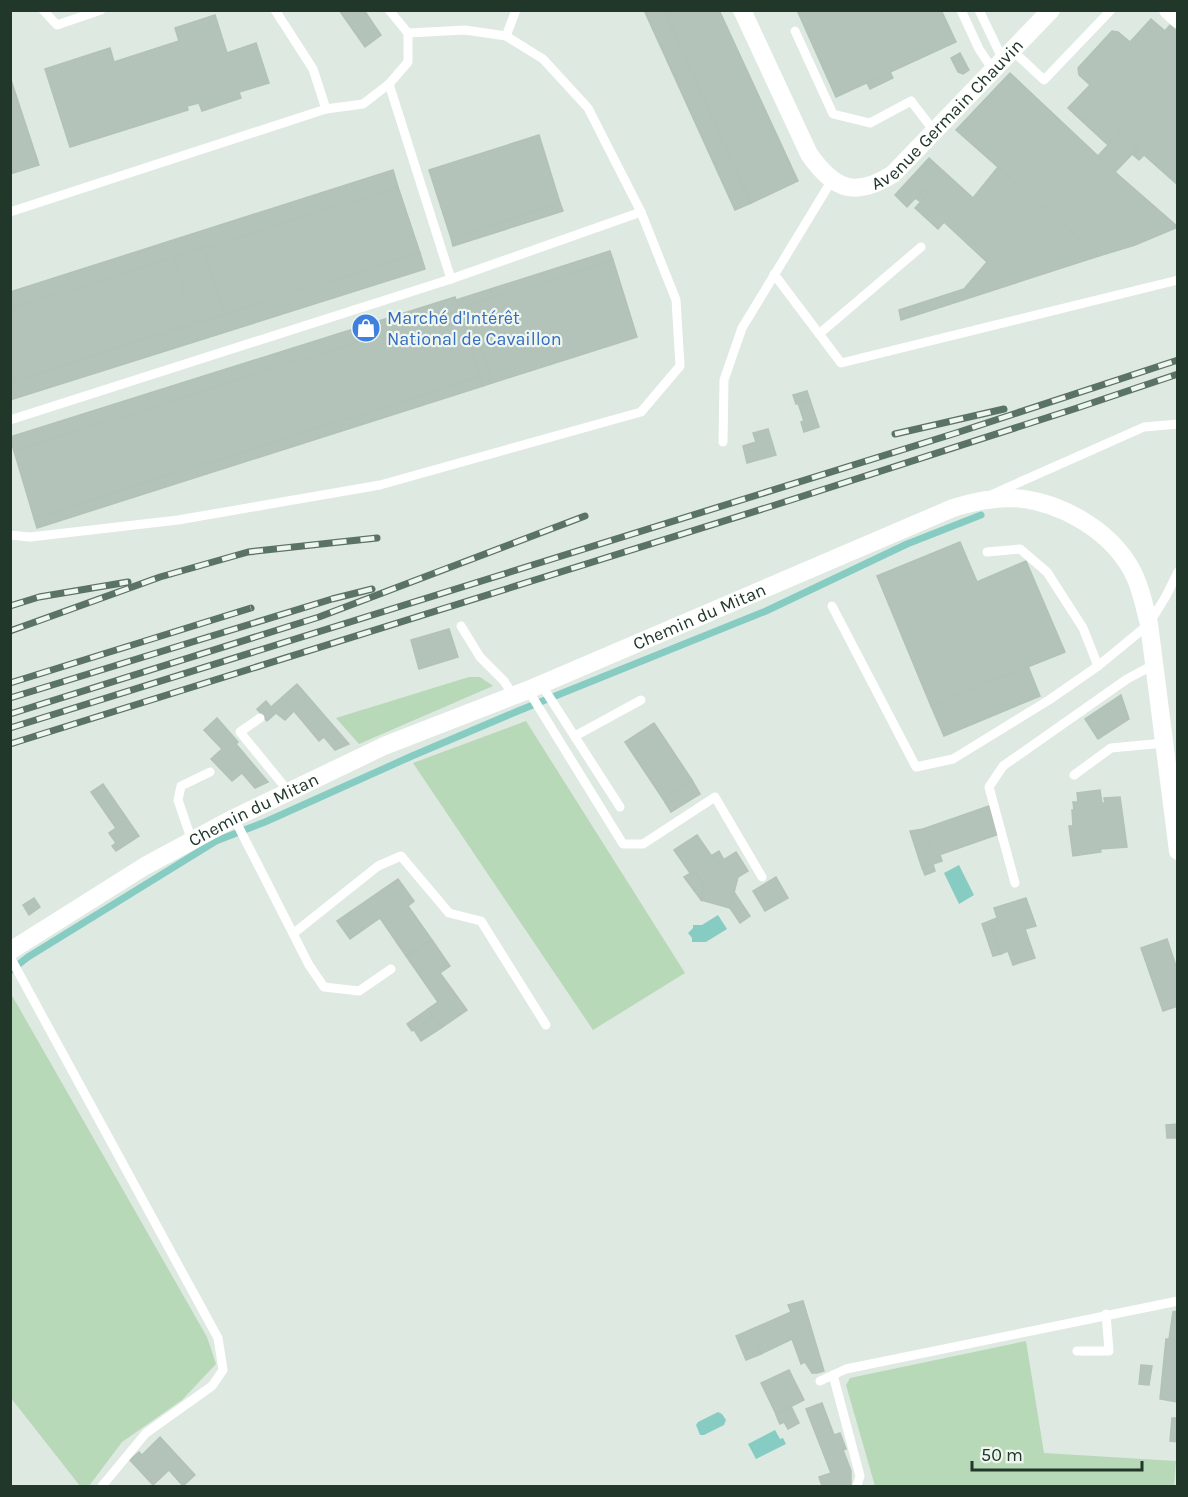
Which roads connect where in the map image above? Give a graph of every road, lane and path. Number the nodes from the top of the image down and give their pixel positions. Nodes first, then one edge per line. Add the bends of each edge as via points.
1 (43, 10) edge
2 (101, 10) edge
3 (275, 10) edge
4 (389, 10) edge
5 (516, 10) edge
6 (742, 10) edge
7 (961, 10) edge
8 (979, 10) edge
9 (1051, 10) edge
10 (1111, 10) edge
11 (1168, 10) edge
12 (1178, 19) edge
13 (795, 31) dead end
14 (408, 33) junction
15 (506, 36) junction
16 (1002, 60) junction
17 (389, 84) junction
18 (326, 109) junction
19 (934, 131) junction
20 (832, 180) junction
21 (641, 212) junction
22 (10, 213) edge
23 (921, 247) dead end
24 (774, 274) junction
25 (451, 279) junction
26 (1178, 280) edge
27 (819, 334) junction
28 (10, 420) edge
29 (1178, 424) edge
30 (723, 442) dead end
31 (977, 501) junction
32 (10, 534) edge
33 (987, 552) dead end
34 (1178, 572) edge
35 (832, 606) dead end
36 (1149, 624) junction
37 (461, 626) dead end
38 (1155, 664) junction
39 (1098, 666) junction
40 (527, 690) junction
41 (641, 700) dead end
42 (260, 718) dead end
43 (575, 736) junction
44 (1164, 742) junction
45 (210, 772) dead end
46 (1074, 774) dead end
47 (289, 792) junction
48 (620, 807) dead end
49 (234, 818) junction
50 (192, 841) junction
51 (1178, 851) edge
52 (762, 877) dead end
53 (1015, 883) dead end
54 (294, 933) junction
55 (10, 951) edge
56 (10, 957) edge
57 (391, 969) dead end
58 (546, 1025) dead end
59 (1178, 1301) edge
60 (1106, 1314) junction
61 (1077, 1351) dead end
62 (833, 1375) junction
63 (820, 1381) dead end
64 (110, 1482) edge
65 (102, 1486) edge
66 (857, 1486) edge

1 - 2 lane via 57,25
3 - 18 lane via 312,69
4 - 14 lane
5 - 15 lane
6 - 20 street via 808,154
7 - 16 lane via 979,49
8 - 16 lane
9 - 16 street, Avenue Germain Chauvin
10 - 16 lane via 1044,80
11 - 12 street
13 - 19 lane via 833,114 870,123 912,101
14 - 15 lane via 465,30
14 - 17 lane via 408,62
15 - 21 lane via 543,59 588,108
16 - 19 street, Avenue Germain Chauvin
17 - 18 lane via 363,104
17 - 25 lane
18 - 22 lane
19 - 20 street, Avenue Germain Chauvin via 893,174 879,183 854,188
20 - 24 lane
21 - 25 lane
21 - 32 lane via 676,300 680,366 641,412 380,485 178,520 30,537
23 - 27 lane
24 - 27 lane
24 - 30 lane via 742,328 724,380
25 - 28 lane
26 - 27 lane via 841,363
29 - 31 lane via 1144,427
31 - 36 street, Chemin du Mitan via 1012,498 1048,505 1089,524 1111,541 1131,568
31 - 40 street, Chemin du Mitan
33 - 39 lane via 1020,549 1047,572 1083,628
34 - 36 lane
35 - 39 lane via 916,767 953,759
36 - 38 street, Chemin du Mitan
36 - 39 lane
37 - 40 lane via 480,657 504,681
38 - 44 street, Chemin du Mitan
38 - 53 lane via 1127,678 1003,766 989,787
40 - 43 lane
40 - 47 street, Chemin du Mitan via 384,746
40 - 52 lane via 622,844 643,844 715,797
41 - 43 lane
42 - 47 lane via 240,732
43 - 48 lane
44 - 46 lane via 1111,748
44 - 51 street, Chemin du Mitan
45 - 50 lane via 181,786 179,793
47 - 49 street, Chemin du Mitan
49 - 50 street, Chemin du Mitan
49 - 54 lane
50 - 55 street, Chemin du Mitan
54 - 57 lane via 324,987 360,991
54 - 58 lane via 378,866 401,856 449,913 481,921
56 - 64 lane via 218,1338 223,1370 212,1386 146,1433
59 - 60 lane
60 - 61 lane via 1109,1351
60 - 62 lane via 846,1369
62 - 63 lane
62 - 66 lane via 861,1476
64 - 65 lane

